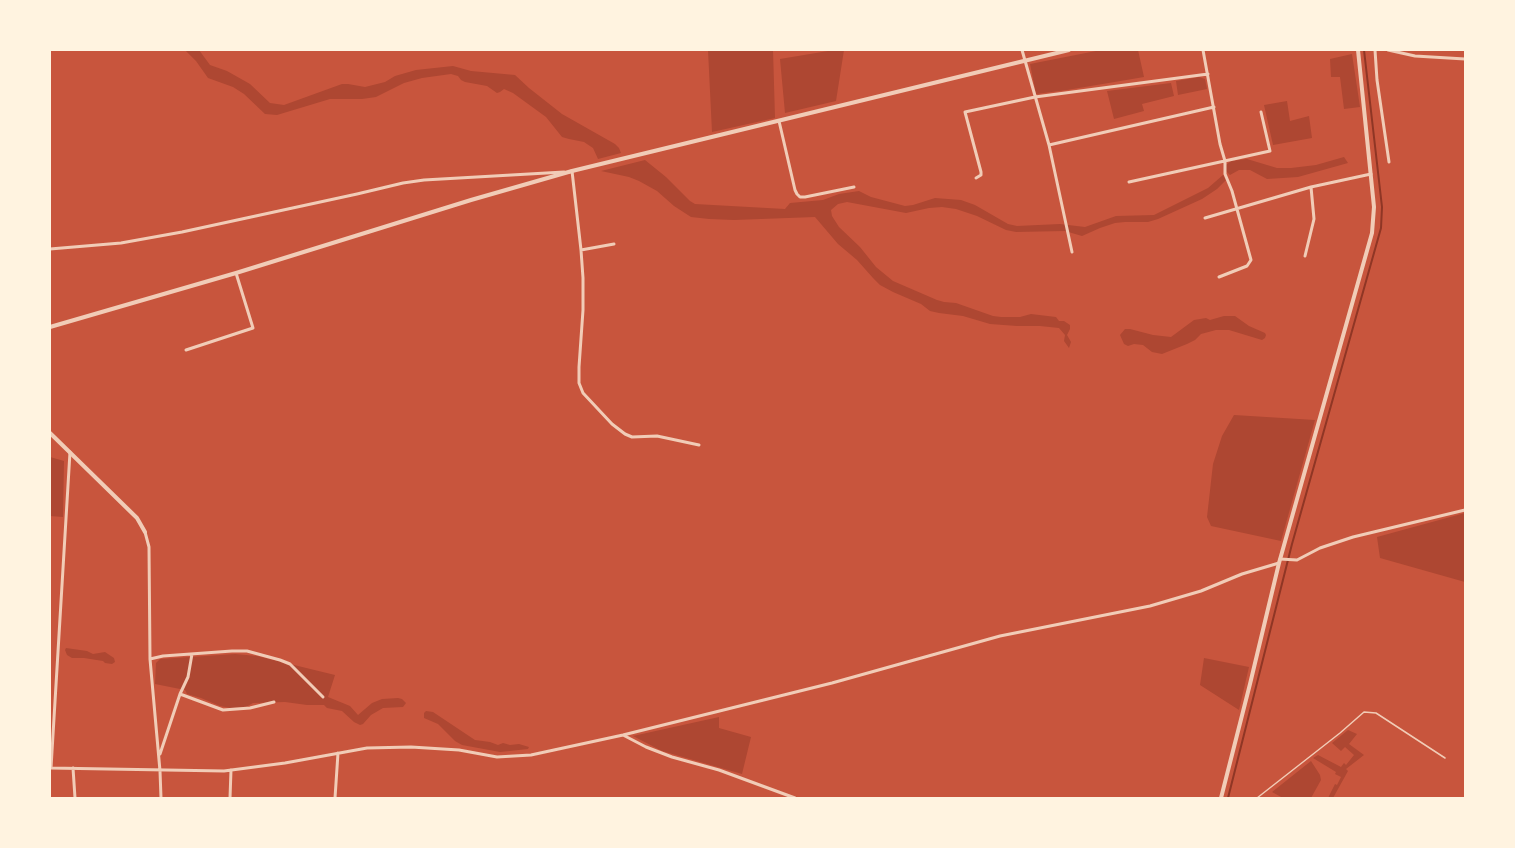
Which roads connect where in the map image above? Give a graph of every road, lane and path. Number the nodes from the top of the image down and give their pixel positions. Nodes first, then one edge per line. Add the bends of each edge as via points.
1 (1022, 50) edge
2 (1069, 50) edge
3 (1203, 50) edge
4 (1358, 50) edge
5 (1375, 50) edge
6 (1388, 50) edge
7 (1465, 59) edge
8 (1024, 60) junction
9 (1208, 74) junction
10 (1035, 97) junction
11 (1214, 107) junction
12 (1261, 112) dead end
13 (779, 120) junction
14 (1049, 145) junction
15 (1225, 161) junction
16 (1389, 162) dead end
17 (572, 172) junction
18 (1371, 174) junction
19 (976, 178) dead end
20 (1129, 182) dead end
21 (854, 187) dead end
22 (1311, 187) junction
23 (1237, 208) junction
24 (1205, 218) dead end
25 (614, 244) dead end
26 (50, 249) edge
27 (581, 250) junction
28 (1072, 252) dead end
29 (1305, 256) dead end
30 (236, 273) junction
31 (1218, 278) dead end
32 (50, 327) edge
33 (186, 350) dead end
34 (51, 435) edge
35 (699, 446) dead end
36 (70, 452) junction
37 (1465, 510) edge
38 (145, 532) joint
39 (1281, 560) junction
40 (192, 654) junction
41 (150, 659) junction
42 (180, 694) junction
43 (323, 697) dead end
44 (274, 702) dead end
45 (623, 735) junction
46 (338, 754) junction
47 (159, 756) junction
48 (1445, 758) dead end
49 (50, 768) edge
50 (73, 768) junction
51 (231, 770) junction
52 (160, 771) junction
53 (75, 798) edge
54 (161, 798) edge
55 (230, 798) edge
56 (335, 798) edge
57 (795, 798) edge
58 (1221, 798) edge
59 (1257, 798) edge

1 - 8 street
2 - 8 street
3 - 9 street
4 - 18 street
5 - 16 street
6 - 7 street via 1415,56
8 - 10 street
8 - 13 street
9 - 10 street
9 - 11 street
10 - 14 street
10 - 19 street via 965,112 981,172
11 - 14 street
11 - 15 street
12 - 15 street via 1270,151
13 - 17 street
13 - 21 street via 795,190 800,197
14 - 28 street
15 - 20 street
15 - 23 street via 1225,174
17 - 26 street via 403,183 182,232 121,243
17 - 27 street
17 - 30 street via 471,200
18 - 22 street
18 - 39 street via 1374,207 1372,233
22 - 23 street
22 - 29 street via 1314,219
23 - 24 street
23 - 31 street via 1250,263
25 - 27 street
27 - 35 street via 583,310 579,382 583,393 625,434 632,437 657,436
30 - 32 street
30 - 33 street via 253,328
34 - 36 street
36 - 38 street via 137,518
36 - 49 street
37 - 39 street via 1353,537 1320,548 1300,559
38 - 41 street via 149,547
39 - 45 street via 1201,591 1150,606 1000,636 832,683
39 - 58 street
40 - 41 street
40 - 42 street via 188,677
40 - 43 street via 247,651 280,660 290,664
41 - 47 street
42 - 44 street via 223,710 250,708
42 - 47 street
45 - 46 street via 531,755 497,757 459,750 411,747 366,748
45 - 57 street via 672,757 719,770
46 - 51 street
46 - 56 street
47 - 52 street
48 - 59 lane via 1376,713 1364,712
49 - 50 street
50 - 52 street
50 - 53 street
51 - 52 street
51 - 55 street
52 - 54 street

